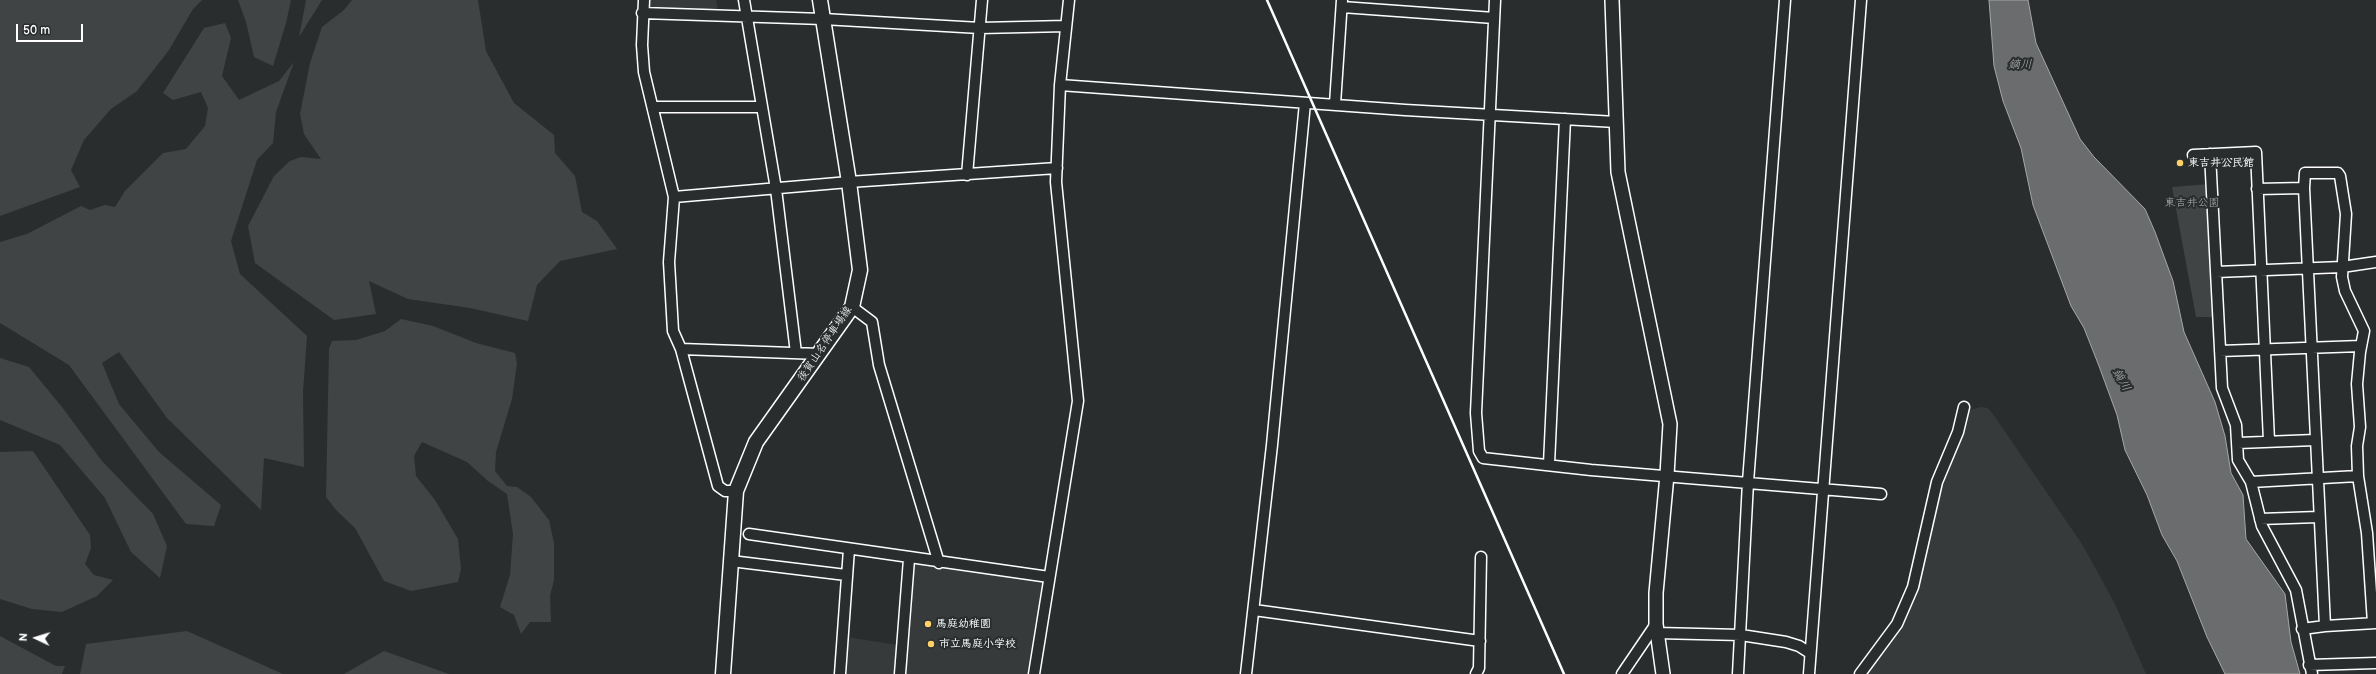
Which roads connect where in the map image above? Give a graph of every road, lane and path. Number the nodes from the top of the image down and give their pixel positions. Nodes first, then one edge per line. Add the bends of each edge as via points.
1 (644, 0) edge
2 (744, 0) edge
3 (820, 0) edge
4 (982, 0) edge
5 (1069, 0) edge
6 (1495, 0) edge
7 (1612, 0) edge
8 (1785, 0) edge
9 (1861, 0) edge
10 (1342, 3) edge
11 (642, 14) junction
12 (746, 17) junction
13 (823, 18) junction
14 (1494, 18) junction
15 (1066, 26) junction
16 (980, 28) junction
17 (1060, 85) junction
18 (1305, 103) junction
19 (1335, 104) junction
20 (653, 107) junction
21 (762, 107) junction
22 (1488, 115) junction
23 (1565, 119) junction
24 (1616, 122) junction
25 (2210, 154) junction
26 (2193, 155) dead end
27 (1057, 168) junction
28 (967, 175) junction
29 (849, 182) junction
30 (2304, 188) junction
31 (776, 189) junction
32 (2257, 189) junction
33 (674, 197) junction
34 (2376, 262) edge
35 (2342, 267) junction
36 (2308, 269) junction
37 (2216, 272) junction
38 (2261, 272) junction
39 (852, 307) junction
40 (2361, 346) junction
41 (2311, 347) junction
42 (680, 349) junction
43 (2265, 349) junction
44 (2220, 351) junction
45 (796, 353) junction
46 (820, 354) junction
47 (1964, 407) dead end
48 (2316, 440) junction
49 (2269, 441) junction
50 (2238, 443) junction
51 (1549, 464) junction
52 (1667, 475) junction
53 (2358, 476) junction
54 (2317, 479) junction
55 (1748, 482) junction
56 (2251, 482) junction
57 (1823, 488) junction
58 (736, 491) junction
59 (1881, 494) dead end
60 (2318, 517) junction
61 (2260, 519) junction
62 (749, 534) dead end
63 (849, 549) junction
64 (1481, 557) dead end
65 (909, 559) junction
66 (731, 561) junction
67 (939, 563) junction
68 (846, 575) junction
69 (1049, 577) junction
70 (1254, 610) junction
71 (2375, 623) edge
72 (2325, 626) junction
73 (1657, 628) junction
74 (2302, 629) junction
75 (1741, 635) junction
76 (1480, 642) junction
77 (1810, 653) junction
78 (2376, 663) edge
79 (2310, 670) edge
80 (723, 674) edge
81 (840, 674) edge
82 (900, 674) edge
83 (1034, 674) edge
84 (1246, 674) edge
85 (1476, 674) edge
86 (1622, 674) edge
87 (1663, 674) edge
88 (1738, 674) edge
89 (1809, 674) edge
90 (1860, 674) edge

1 - 11 street
2 - 12 street
3 - 13 main road, 後賀山名停車場線
4 - 16 street
5 - 15 street
6 - 14 street
7 - 24 street
8 - 55 street
9 - 57 street
10 - 14 street
10 - 19 street
11 - 12 street
11 - 20 street via 644,72
12 - 13 street
12 - 21 street
13 - 16 street
13 - 29 main road, 後賀山名停車場線
14 - 22 street
15 - 16 street
15 - 17 street
16 - 28 street
17 - 18 street
17 - 27 street
18 - 19 street
18 - 70 street
19 - 22 street
20 - 21 street
20 - 33 street
21 - 31 street
22 - 23 street
22 - 51 street via 1476,413 1479,451 1483,458
23 - 24 street
23 - 51 street
24 - 52 street via 1618,172 1623,203 1670,424
25 - 26 street
25 - 32 street via 2256,152
25 - 37 street
27 - 28 street
27 - 69 street via 1078,401
28 - 29 street
29 - 31 street
29 - 39 main road, 後賀山名停車場線 via 860,270
30 - 32 street
30 - 35 street via 2306,174 2338,173 2340,176 2346,214
30 - 36 street
31 - 33 street
31 - 45 street
32 - 38 street
33 - 42 street via 669,262 671,319
34 - 35 street
35 - 36 street
35 - 40 street via 2345,291 2364,331
36 - 38 street
36 - 41 street
37 - 38 street
37 - 44 street
38 - 43 street
39 - 46 main road, 後賀山名停車場線
39 - 67 street via 872,322 879,365
40 - 41 street
40 - 53 street via 2357,384 2360,427 2357,446
41 - 43 street
41 - 48 street
42 - 45 street
42 - 58 street via 718,486 725,491
43 - 44 street
43 - 49 street
44 - 50 street via 2222,388 2236,425
45 - 46 street
46 - 58 main road, 後賀山名停車場線 via 756,442
47 - 90 street via 1958,432 1937,482 1912,587 1897,624
48 - 49 street
48 - 54 street
49 - 50 street
50 - 56 street via 2238,460
51 - 52 street
52 - 55 street
52 - 73 street via 1656,593
53 - 54 street
53 - 71 street via 2368,533
54 - 56 street
54 - 60 street
55 - 57 street
55 - 75 street
56 - 61 street
57 - 59 street
57 - 77 street
58 - 66 main road, 後賀山名停車場線
60 - 61 street
60 - 72 street
61 - 74 street via 2296,590
62 - 63 street
63 - 65 street
63 - 68 street
64 - 76 street
65 - 67 street
65 - 82 street
66 - 68 street
66 - 80 main road, 後賀山名停車場線
67 - 69 street
68 - 81 street
69 - 83 street
70 - 76 street
70 - 84 street
71 - 72 street
72 - 74 street
73 - 75 street
73 - 86 street
73 - 87 street
74 - 79 street
75 - 77 street via 1786,642
75 - 88 street
76 - 85 street via 1479,668
77 - 89 street
78 - 79 street

